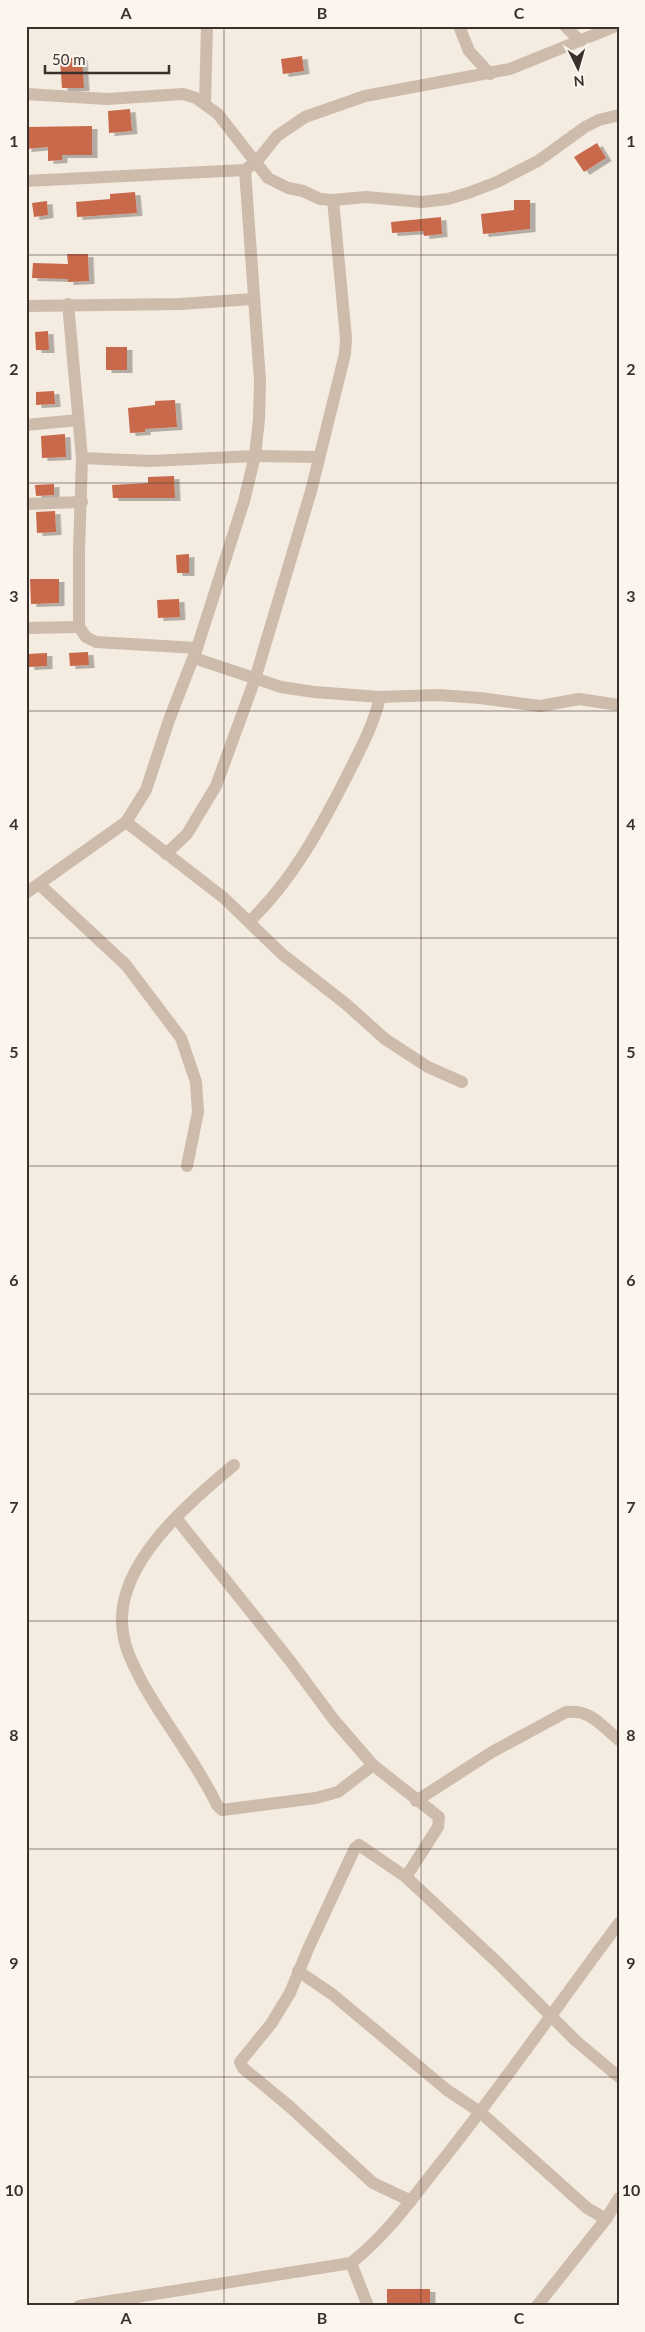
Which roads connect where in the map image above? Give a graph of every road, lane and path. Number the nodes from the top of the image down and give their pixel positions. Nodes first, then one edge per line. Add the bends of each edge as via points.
1 (207, 26) edge
2 (459, 26) edge
3 (565, 26) edge
4 (616, 26) edge
5 (580, 41) junction
6 (490, 74) junction
7 (26, 94) edge
8 (205, 103) junction
9 (619, 115) edge
10 (256, 161) junction
11 (245, 170) junction
12 (26, 181) edge
13 (333, 200) junction
14 (253, 299) junction
15 (68, 304) junction
16 (26, 306) edge
17 (78, 420) junction
18 (26, 425) edge
19 (255, 456) junction
20 (319, 457) junction
21 (82, 458) junction
22 (82, 502) junction
23 (26, 504) edge
24 (80, 627) junction
25 (26, 628) edge
26 (196, 653) junction
27 (255, 678) junction
28 (380, 697) junction
29 (619, 705) edge
30 (126, 822) junction
31 (166, 854) junction
32 (39, 884) junction
33 (26, 892) edge
34 (249, 922) junction
35 (462, 1082) dead end
36 (187, 1166) dead end
37 (234, 1465) dead end
38 (176, 1518) junction
39 (619, 1740) edge
40 (373, 1764) junction
41 (416, 1801) junction
42 (406, 1877) junction
43 (619, 1923) edge
44 (298, 1972) junction
45 (550, 2015) junction
46 (619, 2077) edge
47 (480, 2112) junction
48 (619, 2198) edge
49 (411, 2201) junction
50 (606, 2219) junction
51 (351, 2263) junction
52 (79, 2306) edge
53 (368, 2306) edge
54 (537, 2306) edge

1 - 8 street
2 - 6 street via 469,51
3 - 5 street
4 - 5 street
5 - 6 street
6 - 10 street via 365,96 322,110 277,136
7 - 8 street via 107,99 183,94
8 - 10 street
9 - 13 street via 584,127 538,161 468,194 422,202 366,197
10 - 11 street
10 - 13 street via 268,178 278,184 320,199
11 - 12 street
11 - 14 street
13 - 20 street via 345,346
14 - 15 street via 180,304
14 - 19 street via 260,381
15 - 16 street
15 - 17 street
17 - 18 street
17 - 21 street
19 - 20 street
19 - 21 street via 150,461
19 - 26 street
20 - 27 street
21 - 22 street
22 - 23 street
22 - 24 street
24 - 25 street
24 - 26 street via 86,637 96,642
26 - 27 street
26 - 30 street via 146,790
27 - 28 street via 289,688
27 - 31 street via 216,786 187,834
28 - 29 street via 438,695 540,706 579,699
28 - 34 street via 367,736 322,825 293,871
30 - 31 street
30 - 32 street
31 - 34 street via 224,898
32 - 33 street
32 - 36 street via 126,965 181,1038 196,1082 198,1112
34 - 35 street via 282,954 385,1039 428,1067
37 - 38 street
38 - 40 street via 334,1720
38 - 40 street via 140,1563 127,1587 122,1609 122,1632 142,1681 188,1751 217,1805 222,1810 230,1810 316,1798 338,1792
39 - 41 street via 588,1713 580,1710 566,1712 492,1752
40 - 41 street
41 - 42 street via 440,1821
42 - 44 street via 363,1847 355,1848
42 - 45 street
43 - 45 street
44 - 47 street via 332,1994 447,2090
44 - 49 street via 281,2010 240,2062 372,2183
45 - 46 street
45 - 47 street
47 - 49 street
47 - 50 street via 587,2208
48 - 50 street
49 - 51 street via 375,2244
50 - 54 street
51 - 52 street
51 - 53 street

